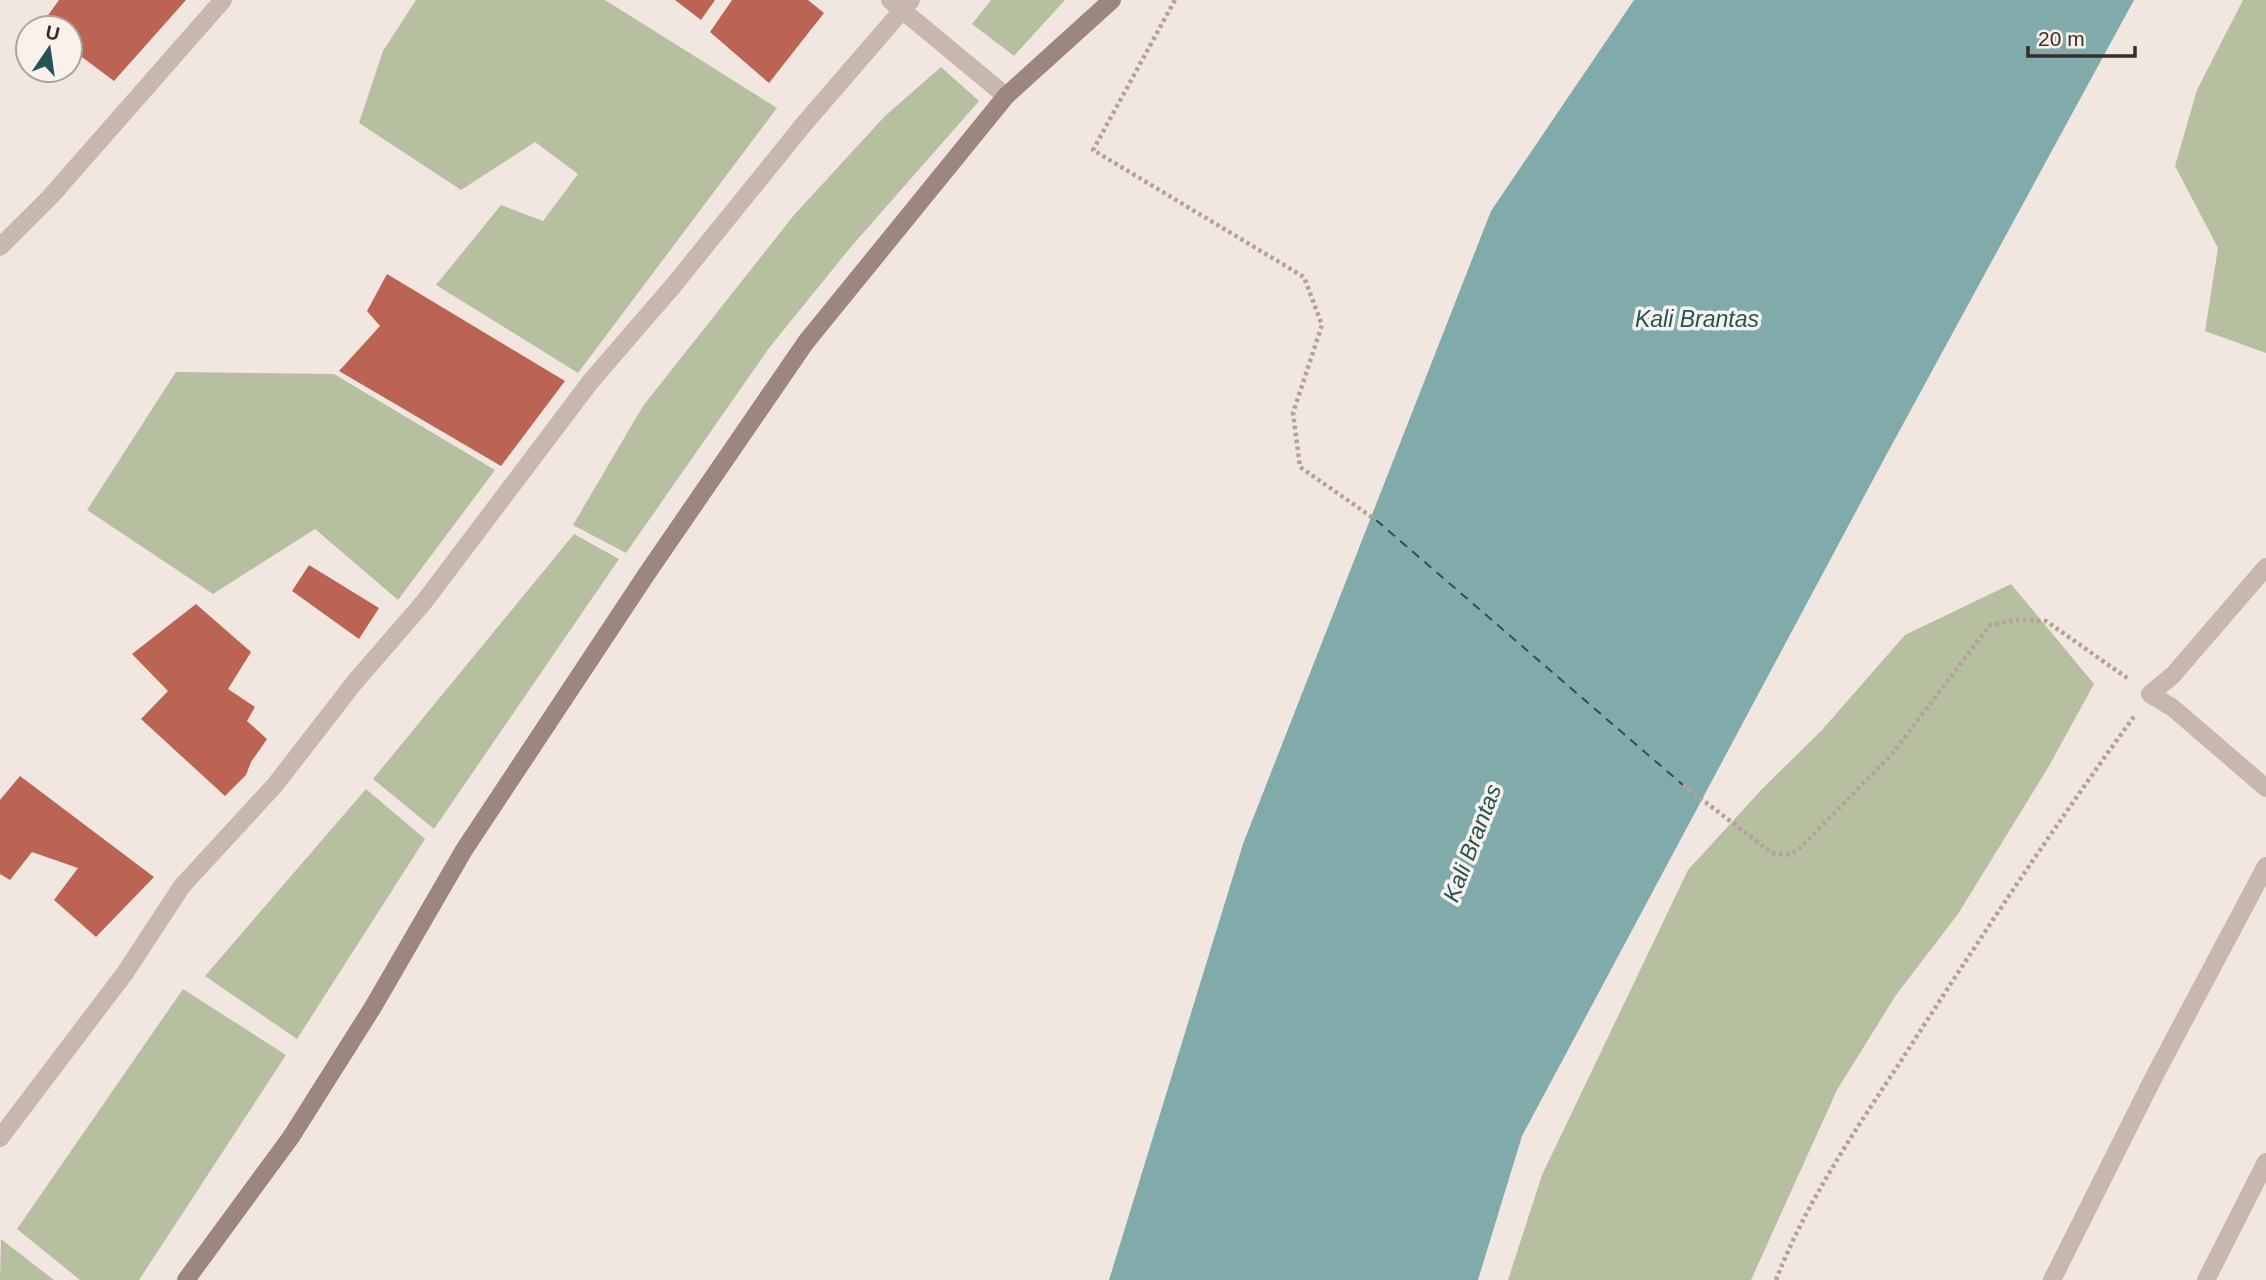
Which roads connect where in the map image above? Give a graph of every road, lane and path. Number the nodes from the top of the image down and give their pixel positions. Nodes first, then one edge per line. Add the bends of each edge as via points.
1 (223, 0) edge
2 (1112, 0) edge
3 (1175, 0) edge
4 (902, 3) edge
5 (1006, 96) junction
6 (0, 247) edge
7 (1376, 520) dead end
8 (2266, 567) edge
9 (2150, 694) junction
10 (1683, 785) dead end
11 (2266, 788) edge
12 (2266, 866) edge
13 (0, 1139) edge
14 (2266, 1162) edge
15 (186, 1280) edge
16 (1776, 1280) edge
17 (2052, 1280) edge
18 (2206, 1280) edge

1 - 6 street via 51,196
2 - 5 main road
3 - 7 path via 1093,150 1304,277 1322,325 1293,413 1300,467
4 - 5 street
4 - 13 street via 591,381 424,602 275,785 182,886 110,994
5 - 15 main road via 806,342 464,850 291,1137
8 - 9 street via 2173,675
9 - 10 path via 2046,621 1990,625 1892,754 1797,851 1772,853
9 - 11 street via 2173,708
9 - 16 path via 1978,942 1823,1182
12 - 17 street
14 - 18 street

